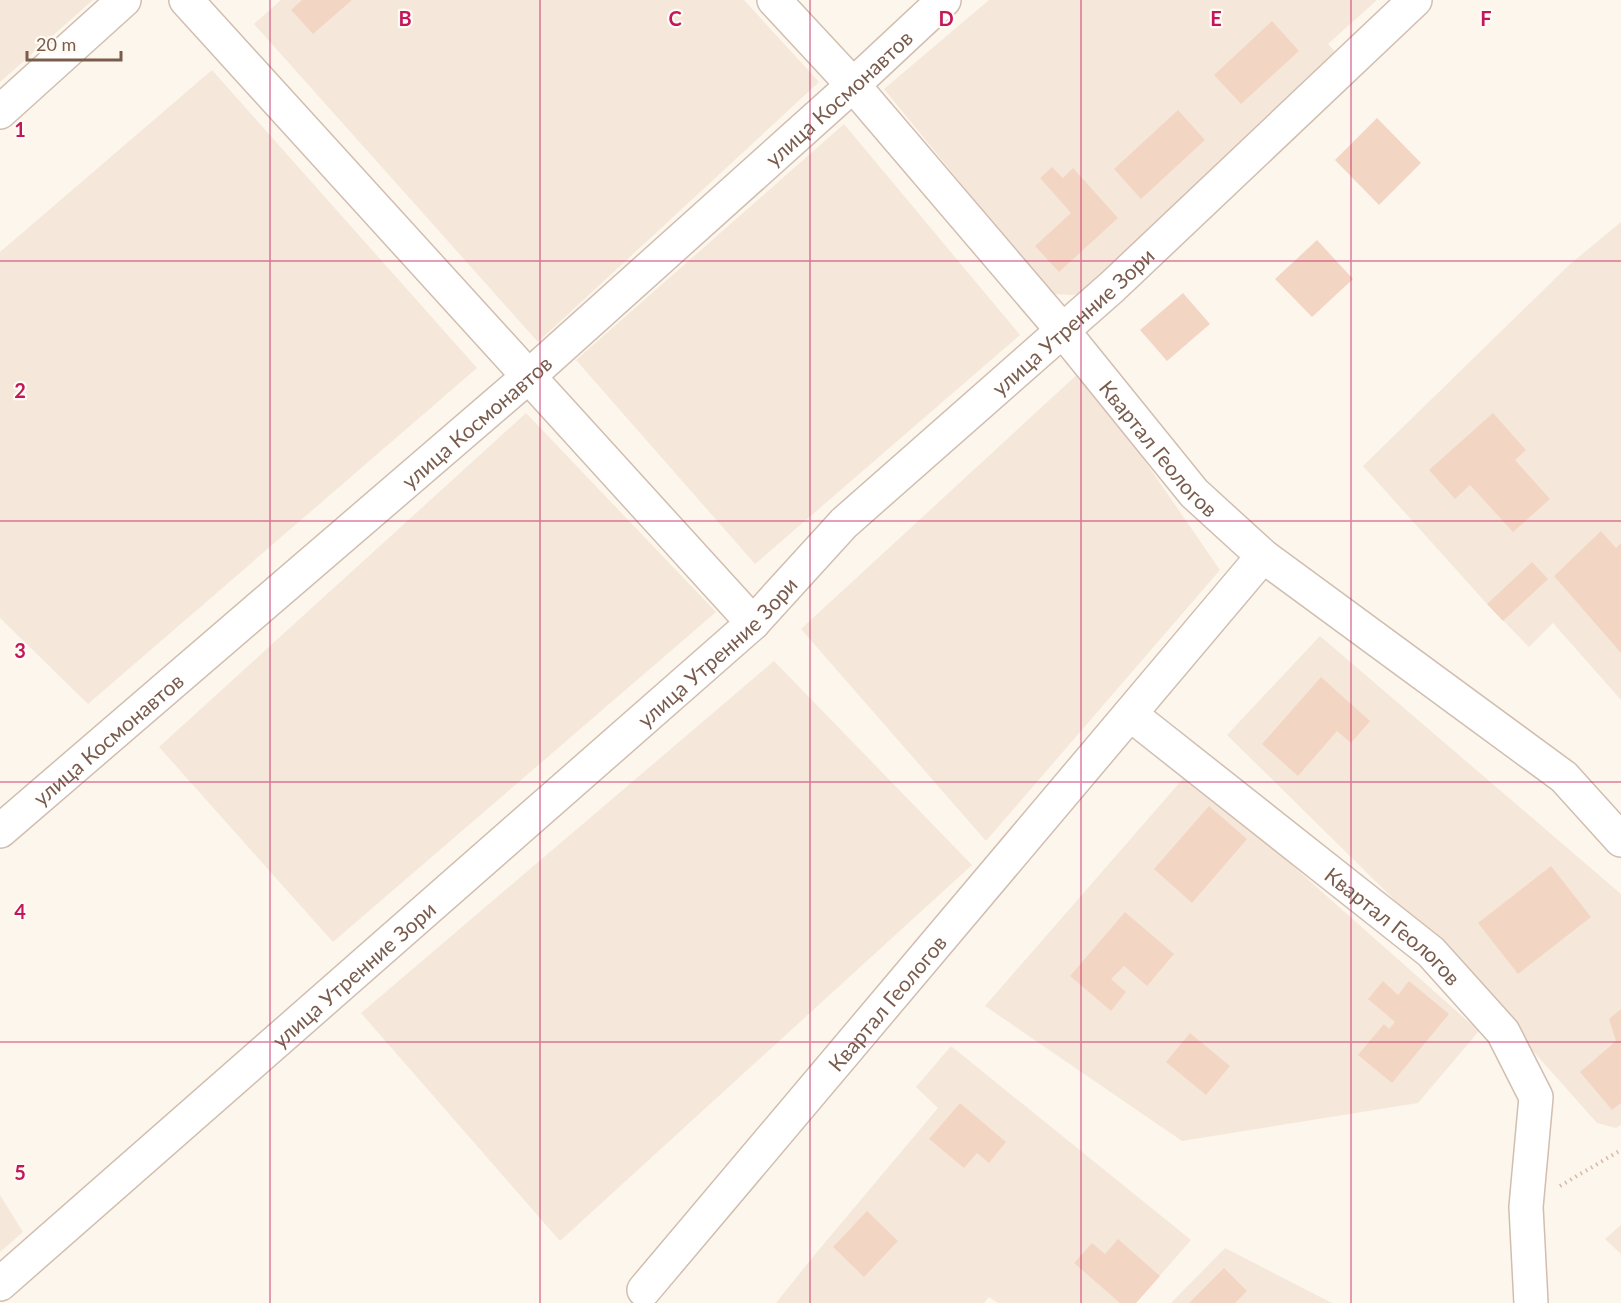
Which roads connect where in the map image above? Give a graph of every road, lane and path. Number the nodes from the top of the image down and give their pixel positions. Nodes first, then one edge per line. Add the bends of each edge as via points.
1 (124, 0) edge
2 (186, 0) edge
3 (774, 0) edge
4 (944, 0) edge
5 (1415, 0) edge
6 (852, 85) junction
7 (0, 112) edge
8 (1063, 331) junction
9 (530, 376) junction
10 (1263, 556) junction
11 (753, 623) junction
12 (1130, 714) junction
13 (0, 831) edge
14 (1621, 840) edge
15 (1621, 1150) edge
16 (1526, 1207) junction
17 (0, 1284) edge
18 (644, 1290) dead end
19 (1531, 1303) edge

1 - 7 street
2 - 9 street
3 - 6 street, Квартал Геологов
4 - 6 street, улица Космонавтов
5 - 8 street, улица Утренние Зори
6 - 8 street, Квартал Геологов
6 - 9 street, улица Космонавтов
8 - 10 street, Квартал Геологов via 1194,493
8 - 11 street, улица Утренние Зори via 844,523
9 - 11 street
9 - 13 street, улица Космонавтов
10 - 12 street, Квартал Геологов
10 - 14 street, Квартал Геологов via 1564,777
11 - 17 street, улица Утренние Зори
12 - 16 street, Квартал Геологов via 1431,952 1503,1032 1536,1097
12 - 18 street, Квартал Геологов
15 - 16 path
16 - 19 street, Квартал Геологов

